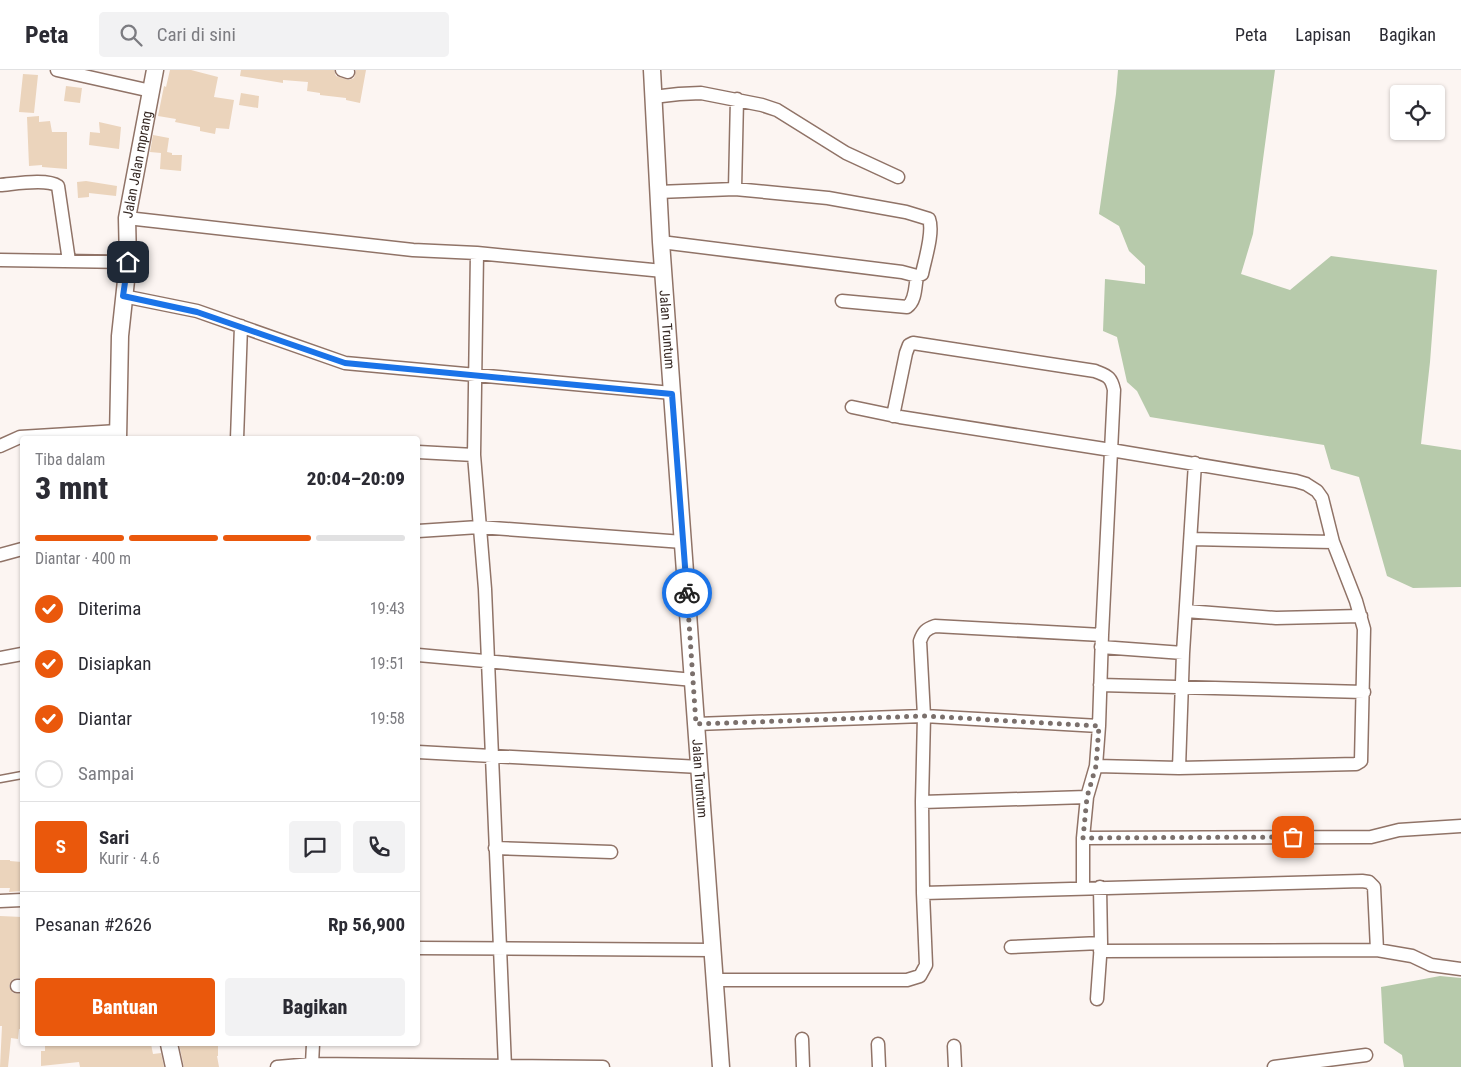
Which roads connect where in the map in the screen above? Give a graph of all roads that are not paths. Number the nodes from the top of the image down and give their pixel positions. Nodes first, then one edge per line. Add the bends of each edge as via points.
1 (57, 70) edge
2 (155, 70) edge
3 (652, 70) edge
4 (151, 90) junction
5 (653, 98) junction
6 (737, 99) junction
7 (898, 177) dead end
8 (0, 185) edge
9 (735, 190) junction
10 (658, 192) junction
11 (127, 218) junction
12 (661, 242) junction
13 (477, 252) junction
14 (0, 260) edge
15 (69, 261) junction
16 (128, 262) junction
17 (663, 271) junction
18 (917, 276) junction
19 (123, 296) junction
20 (842, 301) dead end
21 (241, 326) junction
22 (475, 376) junction
23 (672, 394) junction
24 (852, 407) dead end
25 (893, 416) junction
26 (118, 435) edge
27 (69, 436) edge
28 (237, 436) edge
29 (20, 437) edge
30 (0, 446) edge
31 (1111, 450) junction
32 (420, 452) edge
33 (474, 455) junction
34 (1195, 463) junction
35 (479, 527) junction
36 (420, 531) edge
37 (1191, 539) junction
38 (683, 542) junction
39 (1333, 542) junction
40 (20, 550) edge
41 (0, 555) edge
42 (1186, 611) junction
43 (1361, 616) junction
44 (1101, 641) junction
45 (1183, 653) junction
46 (20, 654) edge
47 (420, 655) edge
48 (0, 658) edge
49 (487, 661) junction
50 (694, 680) junction
51 (1100, 684) junction
52 (1181, 688) junction
53 (1364, 692) junction
54 (924, 716) junction
55 (696, 724) junction
56 (1099, 726) junction
57 (420, 752) edge
58 (491, 755) junction
59 (1096, 766) junction
60 (700, 767) junction
61 (1178, 768) junction
62 (20, 775) edge
63 (0, 779) edge
64 (1087, 797) junction
65 (922, 802) junction
66 (1461, 826) edge
67 (1083, 838) junction
68 (495, 848) junction
69 (611, 852) dead end
70 (1100, 887) junction
71 (1083, 888) junction
72 (923, 893) junction
73 (0, 900) edge
74 (20, 900) edge
75 (1011, 947) dead end
76 (1100, 947) junction
77 (420, 948) edge
78 (500, 950) junction
79 (713, 950) junction
80 (1377, 950) junction
81 (1461, 970) edge
82 (714, 977) junction
83 (1097, 1000) dead end
84 (802, 1038) dead end
85 (878, 1044) dead end
86 (169, 1046) edge
87 (313, 1046) edge
88 (954, 1046) dead end
89 (1366, 1055) dead end
90 (312, 1064) junction
91 (505, 1066) edge
92 (174, 1067) edge
93 (277, 1067) edge
94 (603, 1067) edge
95 (721, 1067) edge
96 (803, 1067) edge
97 (879, 1067) edge
98 (956, 1067) edge
99 (1274, 1067) edge

1 - 4 street
2 - 4 street, Jalan Jalan mprang
3 - 5 street, Jalan Truntum
4 - 11 street, Jalan Jalan mprang
5 - 6 street via 701,94
5 - 10 street, Jalan Truntum
6 - 7 street via 777,110 846,153
6 - 9 street
8 - 15 street via 44,182 58,186
9 - 10 street
9 - 18 street via 828,198 929,219 930,236 922,274
10 - 12 street, Jalan Truntum
11 - 13 street via 413,250
11 - 16 street, Jalan Jalan mprang
12 - 17 street, Jalan Truntum
12 - 18 street
13 - 17 street
13 - 22 street
14 - 15 street
15 - 16 street
16 - 19 street, Jalan Jalan mprang
17 - 23 street, Jalan Truntum
18 - 20 street via 911,304 907,307
19 - 21 street via 197,312
19 - 26 street, Jalan Jalan mprang
21 - 22 street via 345,363
21 - 28 street
22 - 23 street
22 - 33 street
23 - 38 street, Jalan Truntum
24 - 25 street
25 - 31 street
25 - 31 street via 907,347 913,343 928,344 1095,371 1110,377 1114,390
26 - 27 street
29 - 30 street
31 - 34 street
31 - 44 street
32 - 33 street
33 - 35 street
34 - 37 street
34 - 39 street via 1306,484 1318,491 1322,498
35 - 36 street
35 - 38 street
35 - 49 street
37 - 39 street
37 - 42 street
38 - 50 street, Jalan Truntum
39 - 43 street
40 - 41 street
42 - 43 street via 1276,618
42 - 45 street
43 - 53 street
44 - 45 street
44 - 51 street
44 - 54 street via 929,628 920,641
45 - 52 street
46 - 48 street
47 - 49 street
49 - 50 street
49 - 58 street
50 - 55 street, Jalan Truntum
51 - 52 street
51 - 56 street
52 - 53 street
52 - 61 street
53 - 61 street via 1362,757 1359,764
54 - 55 street
54 - 56 street
54 - 65 street
55 - 60 street, Jalan Truntum
56 - 59 street
57 - 58 street
58 - 60 street
58 - 68 street
59 - 61 street
59 - 64 street
60 - 79 street, Jalan Truntum
62 - 63 lane
64 - 65 street
64 - 67 street
65 - 72 street
66 - 67 street via 1399,830 1371,837
67 - 71 street
68 - 69 street
68 - 78 street
70 - 71 street
70 - 76 street
70 - 80 street via 1369,882 1374,888
71 - 72 street
72 - 82 street via 926,965 908,973 892,977
73 - 74 street
75 - 76 street
76 - 80 street
76 - 83 street
77 - 78 street
78 - 79 street
78 - 91 street
79 - 82 street, Jalan Truntum
80 - 81 street
82 - 95 street, Jalan Truntum
84 - 96 street
85 - 97 street
86 - 92 street
87 - 90 street
88 - 98 street
89 - 99 street
90 - 91 street
90 - 93 street
91 - 94 street

